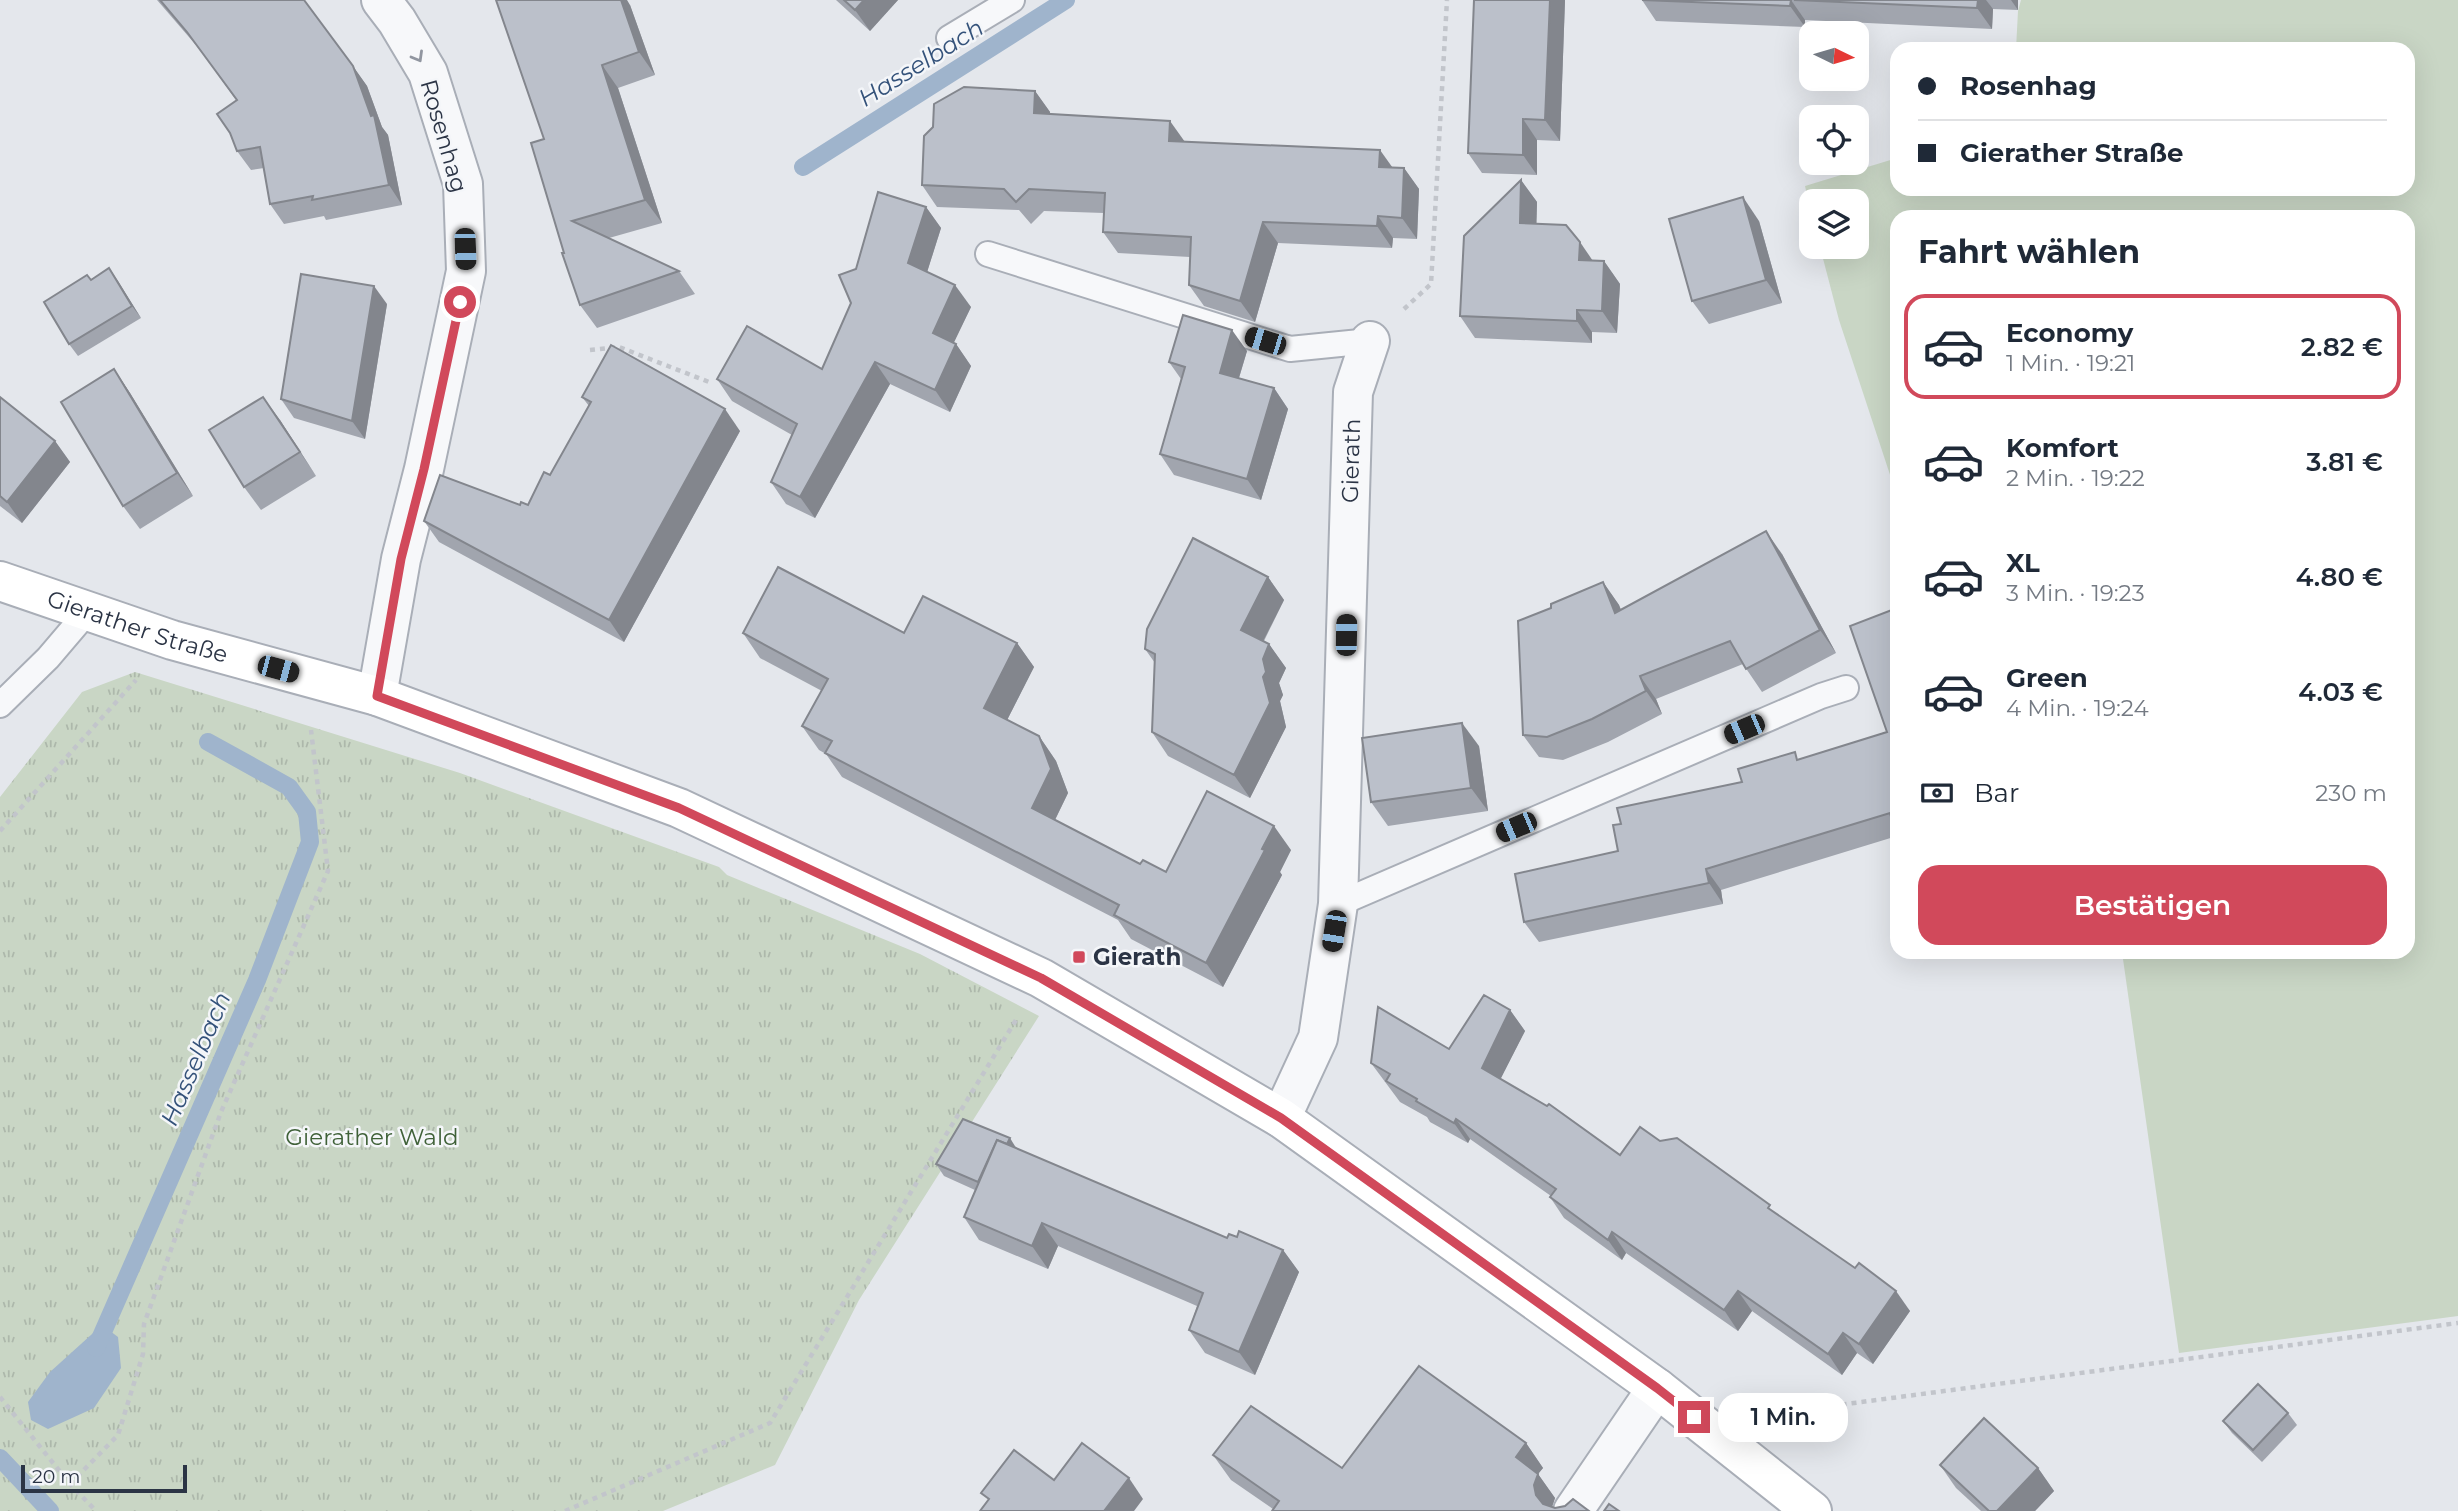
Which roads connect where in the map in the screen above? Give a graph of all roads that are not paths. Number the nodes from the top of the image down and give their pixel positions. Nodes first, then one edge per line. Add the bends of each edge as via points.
1 (381, 0) edge
2 (1012, 0) edge
3 (949, 38) dead end
4 (988, 254) dead end
5 (1370, 341) joint
6 (0, 581) edge
7 (88, 611) junction
8 (1846, 688) dead end
9 (377, 696) junction
10 (0, 705) edge
11 (1338, 904) junction
12 (1281, 1118) junction
13 (1657, 1388) junction
14 (1573, 1511) edge
15 (1812, 1511) edge

1 -> 9 street, Rosenhag via 428,73 463,184 466,271 401,559
2 - 3 lane
4 - 5 lane via 1290,349
5 - 11 street, Gierath via 1353,392
6 - 7 street, Gierather Straße
7 - 9 street, Gierather Straße via 172,640
7 - 10 lane
8 - 11 lane
9 - 12 street, Gierather Straße via 679,808 1041,978
11 - 12 street, Gierath via 1318,1038
12 - 13 street, Gierather Straße
13 - 14 street
13 - 15 street, Gierather Straße

